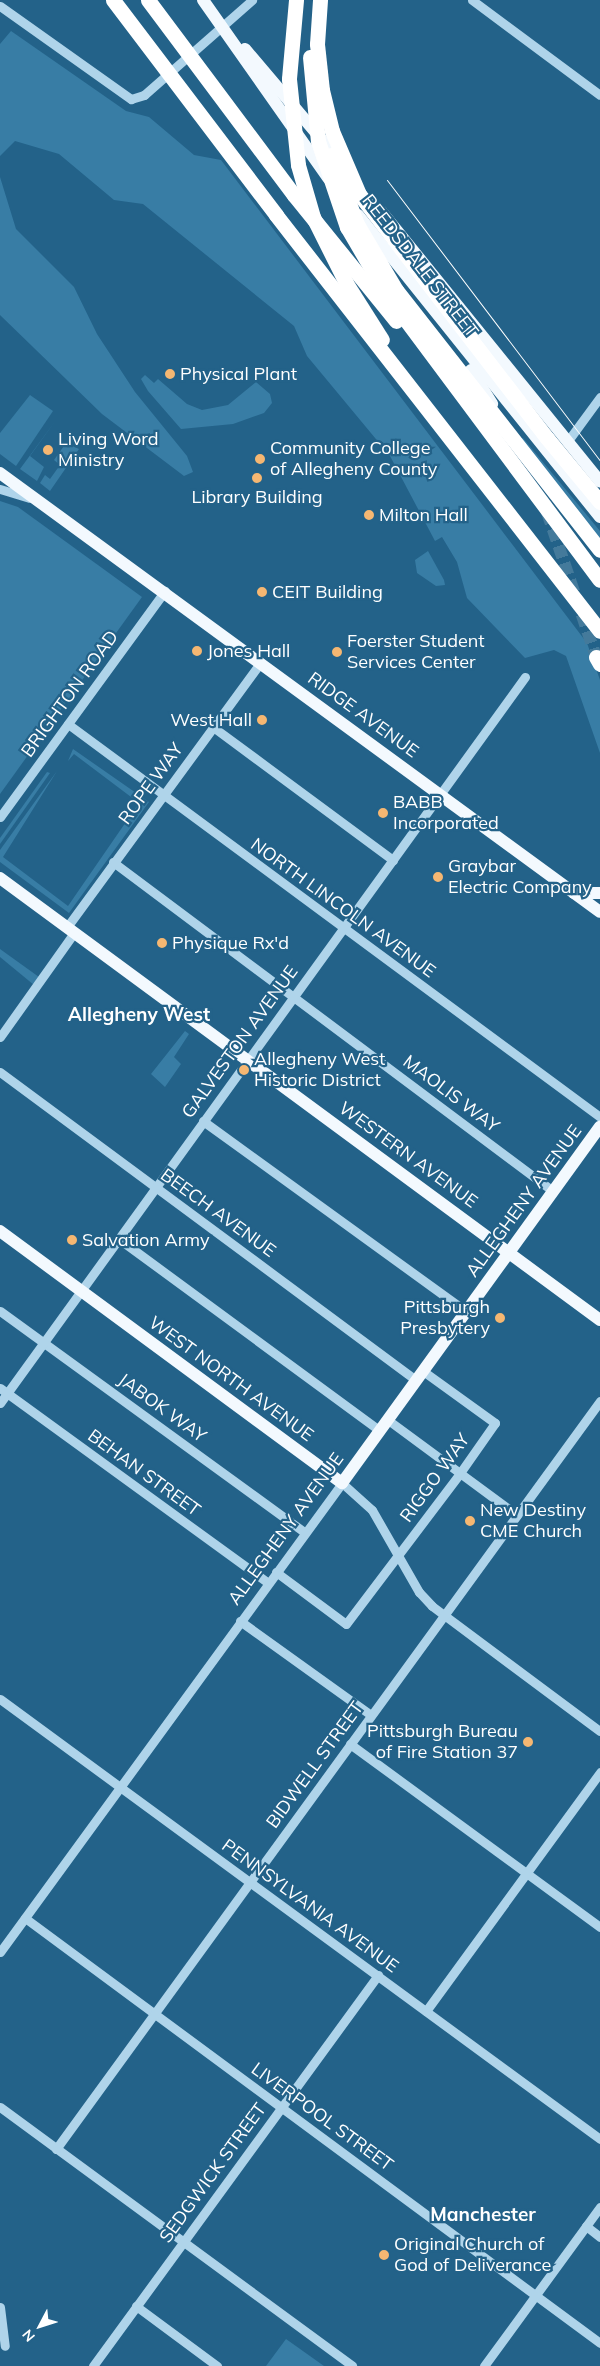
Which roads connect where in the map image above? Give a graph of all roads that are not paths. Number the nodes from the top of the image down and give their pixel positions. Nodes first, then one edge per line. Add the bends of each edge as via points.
1 (113, 0) edge
2 (148, 0) edge
3 (203, 0) edge
4 (252, 0) edge
5 (296, 0) edge
6 (313, 0) edge
7 (320, 0) edge
8 (472, 0) edge
9 (0, 6) edge
10 (224, 27) junction
11 (600, 95) edge
12 (429, 305) junction
13 (432, 358) junction
14 (600, 397) edge
15 (505, 425) dead end
16 (445, 432) junction
17 (567, 442) junction
18 (0, 473) edge
19 (600, 481) edge
20 (0, 489) edge
21 (28, 498) junction
22 (600, 502) edge
23 (600, 517) edge
24 (600, 550) edge
25 (600, 580) edge
26 (165, 591) junction
27 (600, 631) edge
28 (261, 662) junction
29 (525, 678) dead end
30 (68, 724) junction
31 (213, 727) junction
32 (440, 794) junction
33 (163, 795) junction
34 (0, 817) edge
35 (393, 860) junction
36 (114, 862) junction
37 (0, 878) edge
38 (574, 893) junction
39 (600, 893) edge
40 (600, 912) edge
41 (344, 928) junction
42 (70, 930) junction
43 (293, 998) junction
44 (0, 1037) edge
45 (248, 1060) junction
46 (0, 1072) edge
47 (600, 1116) edge
48 (203, 1121) junction
49 (600, 1126) edge
50 (156, 1188) junction
51 (553, 1191) junction
52 (0, 1230) edge
53 (118, 1239) junction
54 (509, 1251) junction
55 (81, 1290) junction
56 (0, 1310) edge
57 (465, 1311) junction
58 (600, 1320) edge
59 (44, 1343) junction
60 (420, 1375) junction
61 (4, 1391) edge
62 (600, 1401) edge
63 (0, 1403) edge
64 (388, 1420) junction
65 (380, 1431) junction
66 (460, 1473) junction
67 (342, 1483) junction
68 (517, 1515) junction
69 (305, 1533) junction
70 (397, 1557) junction
71 (276, 1572) junction
72 (268, 1583) junction
73 (444, 1616) junction
74 (240, 1621) junction
75 (0, 1699) edge
76 (371, 1715) junction
77 (600, 1731) edge
78 (350, 1744) junction
79 (600, 1772) edge
80 (119, 1785) junction
81 (526, 1873) junction
82 (250, 1882) junction
83 (25, 1918) junction
84 (600, 1927) edge
85 (0, 1952) edge
86 (378, 1976) junction
87 (426, 2011) junction
88 (154, 2014) junction
89 (0, 2107) edge
90 (281, 2107) junction
91 (600, 2139) edge
92 (56, 2148) junction
93 (600, 2207) edge
94 (586, 2226) junction
95 (600, 2237) edge
96 (183, 2242) junction
97 (536, 2295) junction
98 (0, 2306) edge
99 (136, 2306) junction
100 (600, 2343) edge
101 (5, 2346) dead end
102 (93, 2366) edge
103 (217, 2366) edge
104 (352, 2366) edge
105 (484, 2366) edge

1 - 16 highway, bridge
2 - 13 highway, bridge via 386,312
3 - 10 main road, REEDSDALE STREET
4 - 10 street
5 - 16 highway, bridge via 289,79 298,165 313,217 346,283
6 - 13 highway, bridge via 310,83 318,141 347,227 385,292
7 - 22 highway, bridge via 317,44 322,90 332,131 359,194
7 - 24 highway, bridge via 320,91 329,148 357,224 396,290
8 - 11 street
9 - 10 street via 121,95 136,99
10 - 12 main road, REEDSDALE STREET via 307,150
10 - 17 main road, REEDSDALE STREET via 275,81
12 - 15 main road
12 - 23 main road, REEDSDALE STREET
13 - 25 highway
14 - 17 street
16 - 27 highway
17 - 19 main road, REEDSDALE STREET
18 - 21 main road, RIDGE AVENUE
20 - 21 street, RIDGE AVENUE
21 - 26 main road, RIDGE AVENUE
26 - 28 main road, RIDGE AVENUE
26 - 30 street, BRIGHTON ROAD
28 - 31 street, ROPE WAY
28 - 32 main road, RIDGE AVENUE
29 - 32 street, GALVESTON AVENUE
30 - 33 street, NORTH LINCOLN AVENUE
30 - 34 street, BRIGHTON ROAD
31 - 33 street, ROPE WAY
31 - 35 street
32 - 35 street, GALVESTON AVENUE
32 - 38 main road, RIDGE AVENUE
33 - 36 street, ROPE WAY
33 - 41 street, NORTH LINCOLN AVENUE
35 - 41 street, GALVESTON AVENUE
36 - 42 street, ROPE WAY
36 - 43 street, MAOLIS WAY
37 - 42 main road, WESTERN AVENUE
38 - 39 main road
38 - 40 main road, RIDGE AVENUE
41 - 43 street, GALVESTON AVENUE
41 - 47 street, NORTH LINCOLN AVENUE
42 - 44 street, ROPE WAY
42 - 45 main road, WESTERN AVENUE
43 - 45 street, GALVESTON AVENUE
43 - 51 street, MAOLIS WAY
45 - 48 street, GALVESTON AVENUE
45 - 54 main road, WESTERN AVENUE
46 - 50 street, BEECH AVENUE
48 - 50 street, GALVESTON AVENUE
48 - 57 street
49 - 51 main road, ALLEGHENY AVENUE
50 - 53 street, GALVESTON AVENUE
50 - 60 street, BEECH AVENUE
51 - 54 main road, ALLEGHENY AVENUE
52 - 55 main road, WEST NORTH AVENUE
53 - 55 street, GALVESTON AVENUE
53 - 65 street
54 - 57 main road, ALLEGHENY AVENUE
54 - 58 main road, WESTERN AVENUE
55 - 59 street, GALVESTON AVENUE
55 - 67 main road, WEST NORTH AVENUE
56 - 59 street, JABOK WAY
57 - 60 main road, ALLEGHENY AVENUE
59 - 61 street, GALVESTON AVENUE
59 - 69 street, JABOK WAY
60 - 64 main road, ALLEGHENY AVENUE
60 - 66 street, RIGGO WAY via 495,1423
61 - 63 street, GALVESTON AVENUE
61 - 72 street, BEHAN STREET
62 - 68 street, BIDWELL STREET
64 - 65 main road, ALLEGHENY AVENUE
64 - 66 street
65 - 67 main road, ALLEGHENY AVENUE
66 - 68 street
66 - 70 street, RIGGO WAY
67 - 69 street, ALLEGHENY AVENUE
67 - 70 street, WEST NORTH AVENUE via 372,1510
68 - 73 street, BIDWELL STREET
69 - 71 street, ALLEGHENY AVENUE
70 - 71 street, RIGGO WAY via 346,1624
70 - 73 street, WEST NORTH AVENUE via 419,1592
71 - 72 street, ALLEGHENY AVENUE
72 - 74 street, ALLEGHENY AVENUE
73 - 76 street, BIDWELL STREET
73 - 77 street, WEST NORTH AVENUE
74 - 76 street
74 - 80 street, ALLEGHENY AVENUE
75 - 80 street, PENNSYLVANIA AVENUE
76 - 78 street, BIDWELL STREET
78 - 81 street
78 - 82 street, BIDWELL STREET
79 - 81 street
80 - 82 street, PENNSYLVANIA AVENUE
80 - 83 street, ALLEGHENY AVENUE
81 - 84 street
81 - 87 street
82 - 86 street, PENNSYLVANIA AVENUE
82 - 88 street, BIDWELL STREET
83 - 85 street, ALLEGHENY AVENUE
83 - 88 street, LIVERPOOL STREET
86 - 87 street, PENNSYLVANIA AVENUE
86 - 90 street, SEDGWICK STREET
87 - 91 street, PENNSYLVANIA AVENUE
88 - 90 street, LIVERPOOL STREET
88 - 92 street, BIDWELL STREET
89 - 92 street
90 - 96 street, SEDGWICK STREET
90 - 97 street, LIVERPOOL STREET
92 - 96 street
93 - 94 street
94 - 95 street
94 - 97 street
96 - 99 street, SEDGWICK STREET
96 - 104 street
97 - 100 street, LIVERPOOL STREET
97 - 105 street
98 - 101 street
99 - 102 street, SEDGWICK STREET
99 - 103 street

